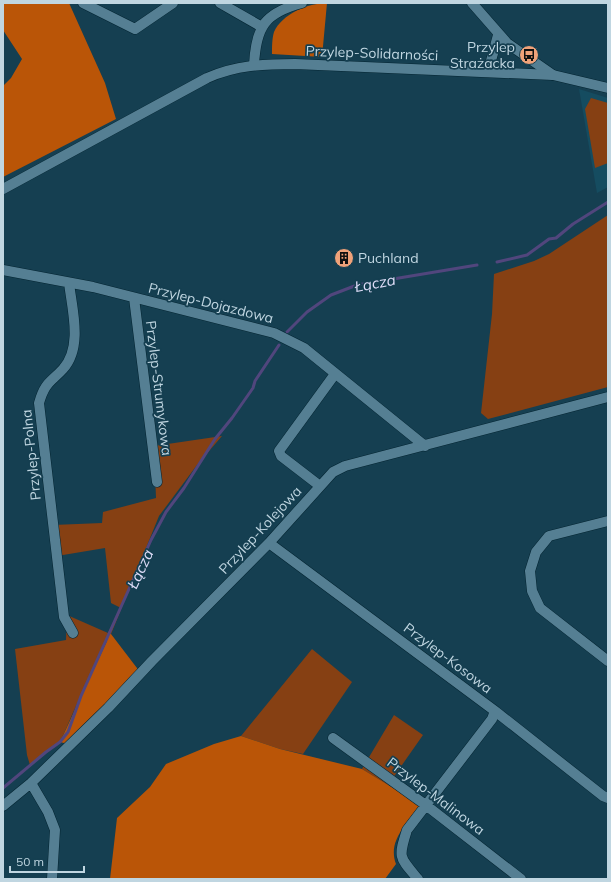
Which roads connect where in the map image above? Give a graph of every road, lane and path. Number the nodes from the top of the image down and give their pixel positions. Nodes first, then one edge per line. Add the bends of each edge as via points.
1 (83, 3) edge
2 (173, 3) edge
3 (220, 3) edge
4 (302, 3) edge
5 (472, 3) edge
6 (262, 27) junction
7 (498, 35) junction
8 (254, 65) junction
9 (488, 72) junction
10 (553, 75) junction
11 (608, 88) edge
12 (3, 189) edge
13 (3, 270) edge
14 (69, 282) junction
15 (134, 298) junction
16 (335, 374) junction
17 (608, 397) edge
18 (424, 446) junction
19 (157, 482) dead end
20 (320, 486) junction
21 (608, 521) edge
22 (269, 543) junction
23 (73, 633) dead end
24 (608, 661) edge
25 (495, 711) junction
26 (333, 738) dead end
27 (31, 783) junction
28 (608, 798) edge
29 (3, 806) edge
30 (427, 806) junction
31 (52, 879) edge
32 (418, 879) edge
33 (520, 879) edge

1 - 2 street via 135,29
3 - 6 street
4 - 6 street via 276,11
5 - 7 street
6 - 8 street via 255,48
7 - 9 street
7 - 10 street via 516,51
8 - 9 street, Przylep-Solidarności via 295,64
8 - 12 street, Przylep-Solidarności via 234,68 207,78
9 - 10 street, Przylep-Solidarności
10 - 11 street, Przylep-Solidarności
13 - 14 street, Przylep-Dojazdowa
14 - 15 street, Przylep-Dojazdowa
14 - 23 street, Przylep-Polna via 74,344 71,356 63,368 51,378 43,390 39,403 64,618
15 - 16 street, Przylep-Dojazdowa via 274,333 304,348
15 - 19 street, Przylep-Strumykowa
16 - 18 street, Przylep-Dojazdowa
16 - 20 street via 279,451 281,456
17 - 18 street, Przylep-Kolejowa
18 - 20 street, Przylep-Kolejowa via 345,466 333,472
20 - 22 street, Przylep-Kolejowa
21 - 24 street via 549,536 536,552 530,571 532,590 540,608
22 - 25 street, Przylep-Kosowa
22 - 27 street, Przylep-Kolejowa
25 - 28 street, Przylep-Kosowa
25 - 30 street via 492,719
26 - 30 street, Przylep-Malinowa
27 - 29 street, Przylep-Kolejowa
27 - 31 street via 55,830
30 - 32 street via 407,830 400,852 405,864
30 - 33 street, Przylep-Malinowa

